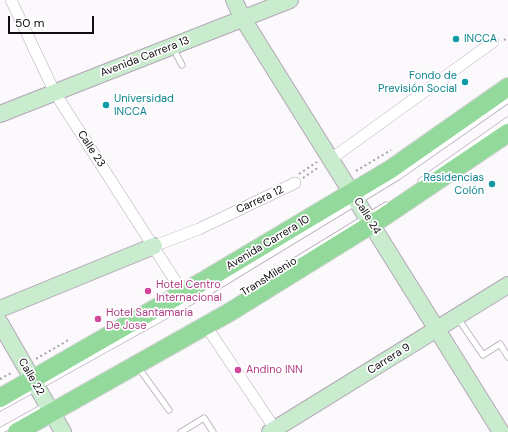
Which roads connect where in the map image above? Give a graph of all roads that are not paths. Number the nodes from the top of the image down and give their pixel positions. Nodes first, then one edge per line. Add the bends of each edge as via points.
1 (11, 0) edge
2 (234, 0) edge
3 (290, 0) edge
4 (243, 19) junction
5 (493, 42) dead end
6 (172, 46) junction
7 (182, 65) dead end
8 (508, 87) edge
9 (55, 93) junction
10 (508, 93) edge
11 (508, 100) edge
12 (0, 114) edge
13 (488, 114) junction
14 (508, 120) edge
15 (508, 133) edge
16 (331, 159) junction
17 (295, 183) road end
18 (414, 186) dead end
19 (355, 197) junction
20 (390, 203) dead end
21 (369, 220) junction
22 (154, 246) junction
23 (508, 285) edge
24 (251, 288) dead end
25 (183, 293) junction
26 (0, 309) edge
27 (456, 317) junction
28 (0, 323) edge
29 (206, 326) junction
30 (437, 329) junction
31 (508, 357) edge
32 (136, 365) junction
33 (35, 383) junction
34 (0, 398) edge
35 (50, 406) junction
36 (0, 408) edge
37 (169, 410) dead end
38 (0, 431) edge
39 (274, 431) edge
40 (17, 432) edge
41 (63, 432) edge
42 (181, 432) edge
43 (213, 432) edge
44 (501, 432) edge

1 - 9 street, Calle 23
2 - 4 street, Calle 24
3 - 4 street, Avenida Carrera 13
4 - 6 street, Avenida Carrera 13
4 - 16 street, Calle 24
5 - 16 street
6 - 7 lane
6 - 9 street, Avenida Carrera 13
8 - 19 main road, Avenida Carrera 10
9 - 12 street, Avenida Carrera 13
9 - 22 street, Calle 23
10 - 13 lane, TransMilenio
11 - 13 lane, TransMilenio
13 - 19 lane, TransMilenio via 398,177
14 - 18 lane
15 - 21 main road
16 - 19 street, Calle 24
17 - 22 street, Carrera 12 via 199,229
19 - 21 street, Calle 24
19 - 25 main road, Avenida Carrera 10
19 - 33 lane, TransMilenio via 212,290
20 - 21 lane, TransMilenio
21 - 24 lane, TransMilenio
21 - 29 main road
21 - 30 street, Calle 24
22 - 25 street, Calle 23
22 - 26 street, Carrera 12
23 - 27 street, Carrera 9
25 - 33 main road, Avenida Carrera 10
27 - 30 street, Carrera 9
27 - 31 lane via 483,355 500,344
28 - 33 street, Calle 22
29 - 32 main road
29 - 39 street
30 - 39 street, Carrera 9 via 345,390
30 - 44 street, Calle 24
32 - 35 main road
32 - 37 lane
33 - 34 main road, Avenida Carrera 10
33 - 35 street, Calle 22
33 - 36 lane, TransMilenio
35 - 38 lane
35 - 40 main road
35 - 41 street, Calle 22
42 - 43 lane via 204,418

